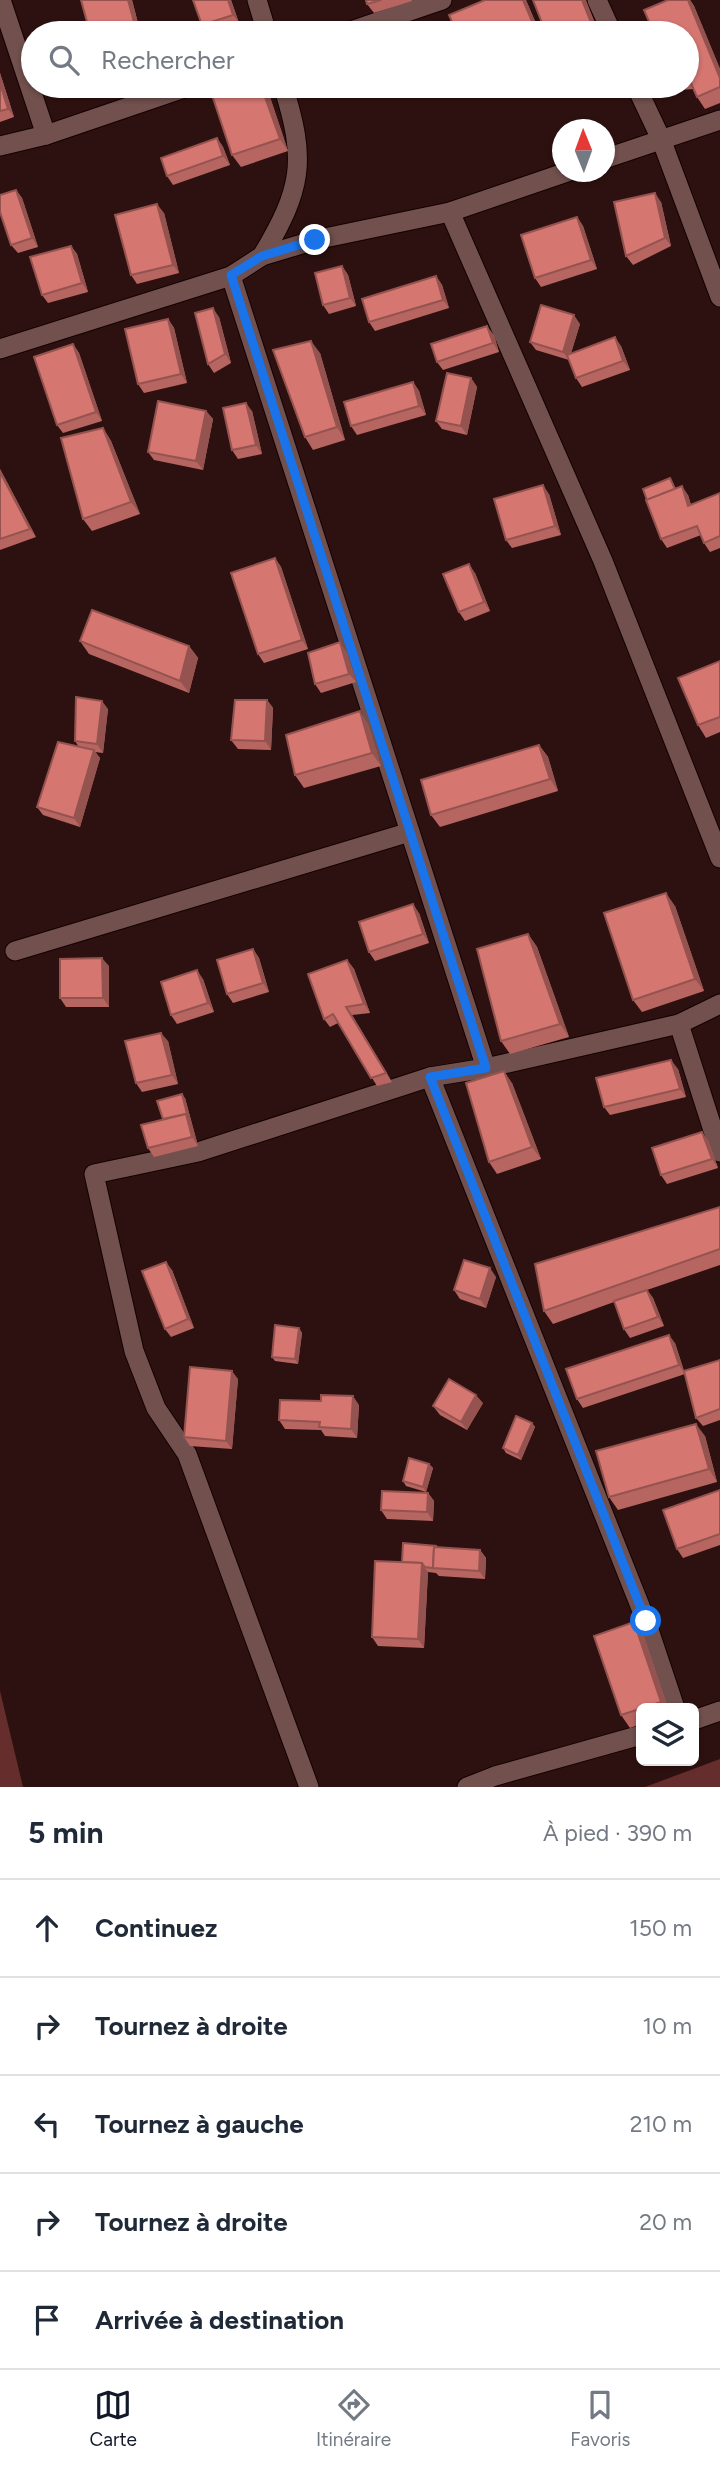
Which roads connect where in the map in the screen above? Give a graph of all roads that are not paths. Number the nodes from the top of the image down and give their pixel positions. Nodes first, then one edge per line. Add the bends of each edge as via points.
1 (1, 0) edge
2 (257, 0) edge
3 (442, 0) edge
4 (597, 0) edge
5 (263, 21) edge
6 (380, 21) edge
7 (607, 21) edge
8 (21, 59) edge
9 (34, 98) edge
10 (155, 98) edge
11 (287, 98) edge
12 (642, 98) edge
13 (720, 120) edge
14 (47, 135) junction
15 (661, 139) junction
16 (0, 146) edge
17 (615, 155) edge
18 (552, 177) edge
19 (450, 212) junction
20 (287, 214) junction
21 (315, 240) junction
22 (262, 256) junction
23 (231, 275) junction
24 (720, 297) edge
25 (0, 349) edge
26 (410, 832) junction
27 (720, 858) edge
28 (15, 951) dead end
29 (720, 1004) edge
30 (679, 1024) junction
31 (486, 1068) junction
32 (430, 1077) junction
33 (720, 1152) edge
34 (674, 1703) edge
35 (720, 1711) edge
36 (699, 1718) edge
37 (636, 1736) edge
38 (309, 1787) edge
39 (467, 1787) edge

1 - 8 street
2 - 5 street
3 - 6 street
4 - 7 street
9 - 14 street
10 - 14 street
11 - 20 street via 297,129 298,170
12 - 15 street
13 - 15 street
14 - 16 street
15 - 17 street
15 - 24 street
18 - 19 street
19 - 21 street
19 - 27 street via 603,561
20 - 21 street
20 - 22 street
21 - 22 street
22 - 23 street
23 - 25 street
23 - 26 street
26 - 28 street
26 - 31 street
29 - 30 street
30 - 31 street
30 - 33 street
31 - 32 street
32 - 34 street
32 - 38 street via 198,1152 94,1174 134,1352 156,1408 187,1454
35 - 36 street
37 - 39 street

